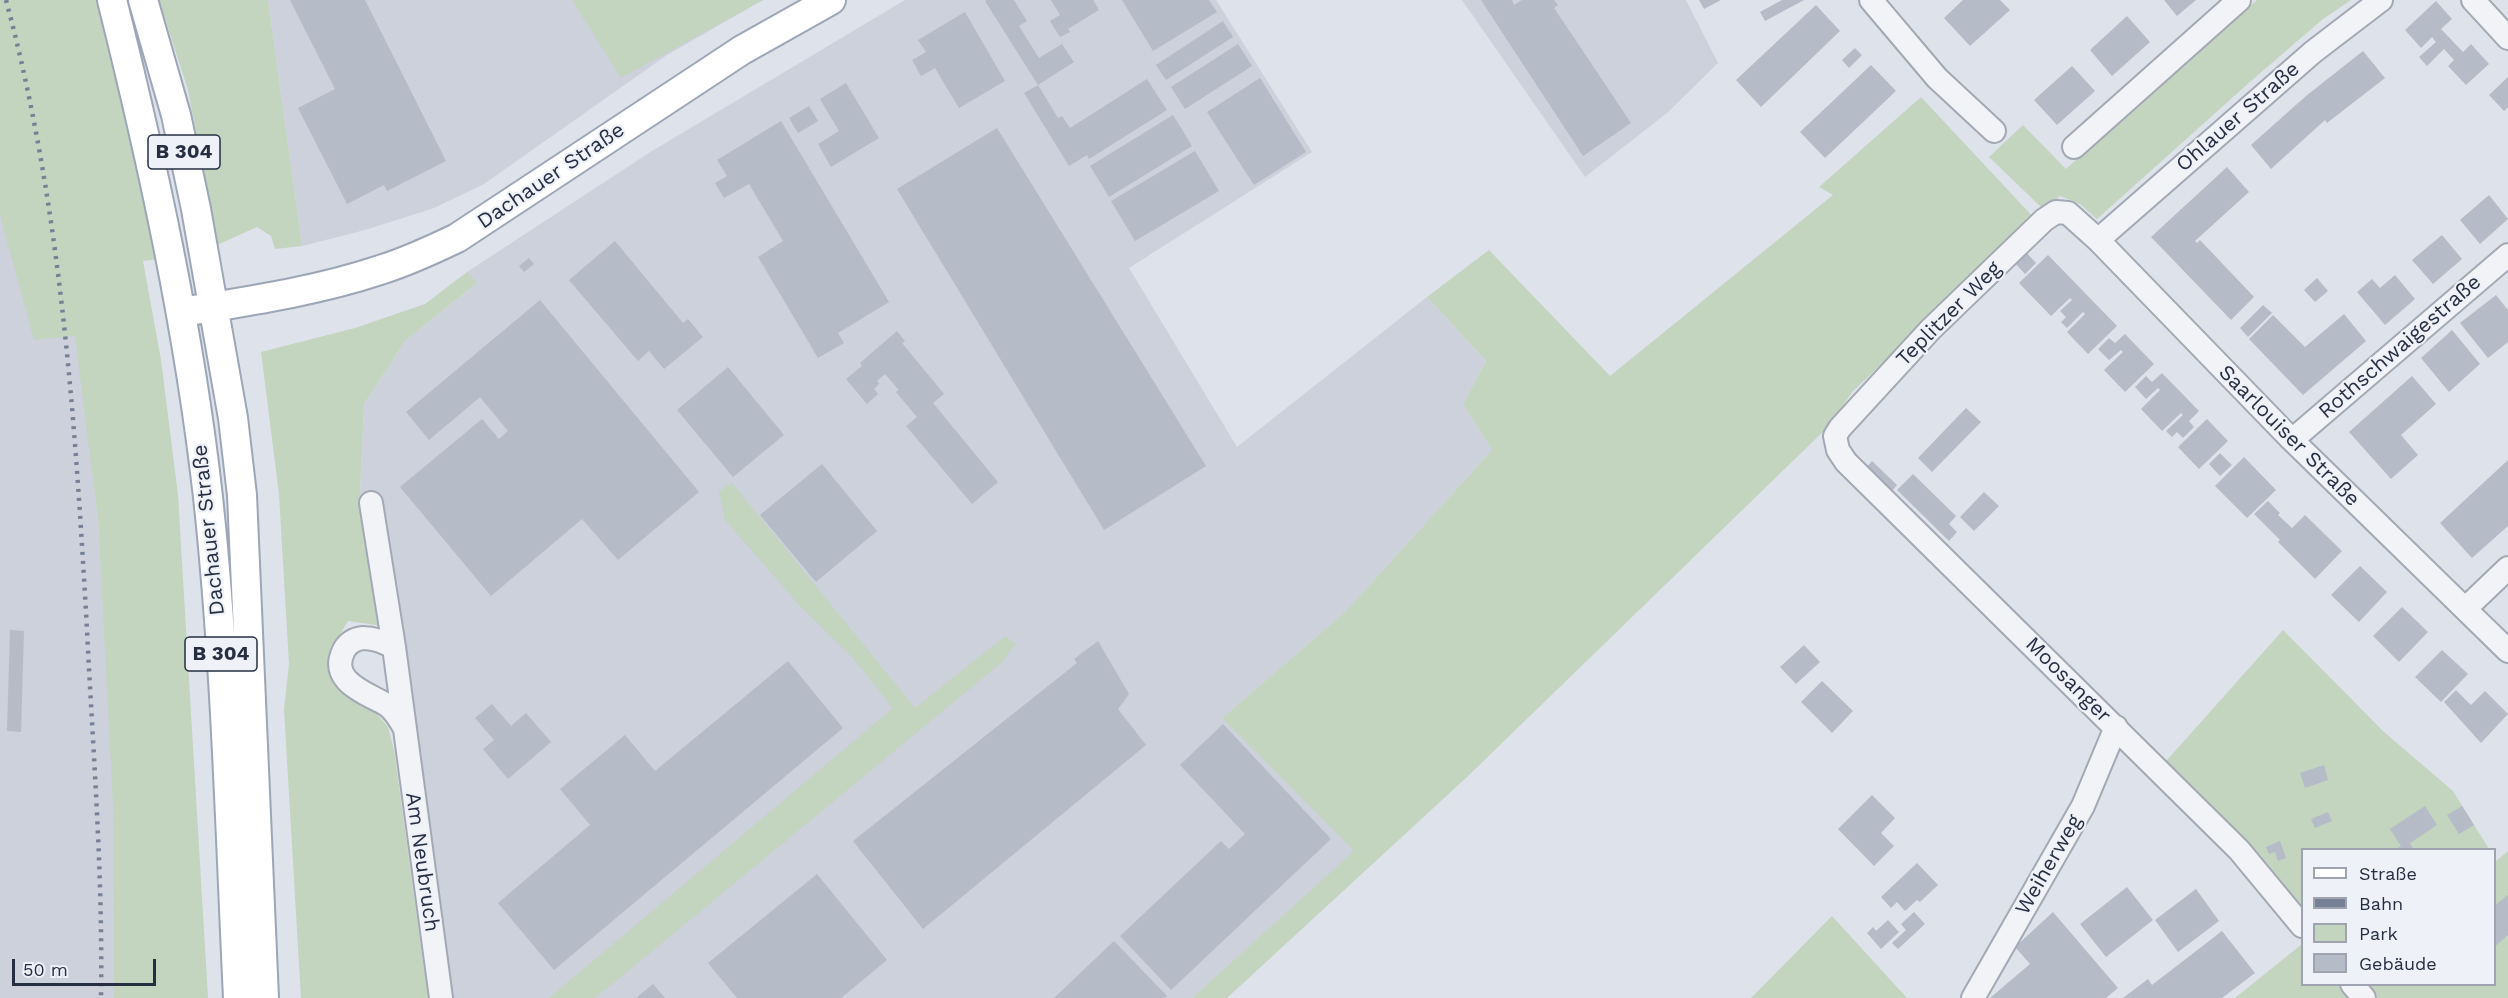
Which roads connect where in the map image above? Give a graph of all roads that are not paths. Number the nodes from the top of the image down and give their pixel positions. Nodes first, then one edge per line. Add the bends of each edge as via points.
1 (112, 0) edge
2 (143, 0) edge
3 (831, 0) edge
4 (1871, 0) edge
5 (2239, 0) edge
6 (2381, 0) edge
7 (2473, 0) edge
8 (2508, 38) edge
9 (1994, 131) dead end
10 (2074, 147) dead end
11 (2074, 217) joint
12 (2098, 240) junction
13 (2508, 255) edge
14 (213, 307) junction
15 (180, 312) junction
16 (1835, 436) joint
17 (2292, 440) junction
18 (371, 503) dead end
19 (2508, 568) edge
20 (2465, 609) junction
21 (394, 647) junction
22 (2508, 651) edge
23 (404, 727) junction
24 (2116, 727) junction
25 (2301, 925) edge
26 (2354, 986) edge
27 (238, 998) edge
28 (264, 998) edge
29 (441, 998) edge
30 (1972, 998) edge
31 (2364, 998) edge

1 - 15 main road, B 304 via 144,129
2 - 14 main road, B 304 via 176,115
3 - 14 main road, Dachauer Straße via 742,50 457,238 375,272
4 - 9 street via 1937,78
5 - 10 street
6 - 12 street, Ohlauer Straße via 2313,52
7 - 8 street
11 - 12 street, Saarlouiser Straße
11 - 16 street, Teplitzer Weg via 2056,212 2044,220 1930,330
12 - 17 street, Saarlouiser Straße
13 - 17 street, Rothschwaigestraße
14 - 15 main road, Dachauer Straße
14 - 28 main road, Dachauer Straße / B 304 via 242,495
15 - 27 main road, Dachauer Straße / B 304 via 208,496 218,606
16 - 24 street, Moosanger via 1846,462
17 - 20 street, Saarlouiser Straße
18 - 21 street, Am Neubruch
19 - 20 street
20 - 22 street, Saarlouiser Straße
21 - 23 street, Am Neubruch
21 - 23 street via 378,639 354,640 346,647 341,666 353,687 388,706
23 - 29 street, Am Neubruch
24 - 25 street, Moosanger via 2239,850
24 - 30 street, Weiherweg via 2083,806
26 - 31 street

